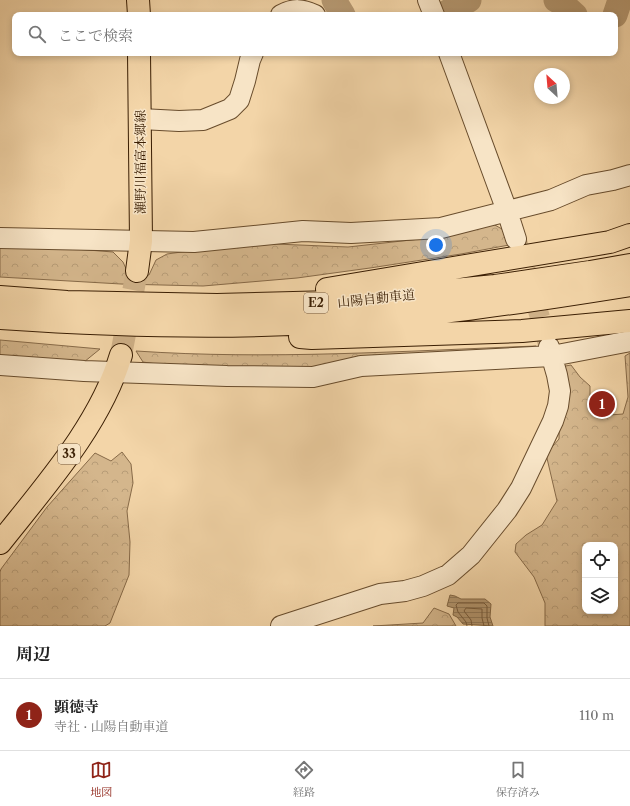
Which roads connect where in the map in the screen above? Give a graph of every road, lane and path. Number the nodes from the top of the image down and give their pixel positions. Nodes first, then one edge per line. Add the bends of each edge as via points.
1 (138, 0) edge
2 (139, 12) edge
3 (287, 12) edge
4 (306, 12) edge
5 (139, 56) edge
6 (252, 56) edge
7 (450, 56) edge
8 (141, 119) junction
9 (630, 175) edge
10 (507, 211) junction
11 (630, 235) edge
12 (0, 238) edge
13 (516, 239) tunnel mouth
14 (140, 241) junction
15 (630, 265) edge
16 (137, 271) tunnel mouth
17 (630, 285) edge
18 (0, 297) edge
19 (217, 305) junction
20 (0, 318) edge
21 (630, 322) edge
22 (182, 326) junction
23 (630, 341) edge
24 (550, 351) junction
25 (118, 363) junction
26 (0, 365) edge
27 (0, 543) edge
28 (281, 626) edge

1 - 2 main road
3 - 4 street via 298,9
5 - 8 main road, 瀬野川福富本郷線
6 - 8 street via 239,100 230,109 203,120
7 - 10 street
8 - 14 main road, 瀬野川福富本郷線
9 - 10 street via 586,185 551,200
10 - 13 street
10 - 14 street via 441,228 351,233 303,231 194,242
11 - 19 main road via 610,242 336,288
12 - 14 street
14 - 16 main road, 瀬野川福富本郷線
15 - 19 main road, 山陽自動車道 / E2 via 495,286 333,302
17 - 22 main road, 山陽自動車道 / E2 via 452,311 312,323
18 - 19 main road, 山陽自動車道 / E2 via 67,302
20 - 22 main road, 山陽自動車道 / E2 via 66,323
21 - 22 main road via 522,331 312,338 220,333
23 - 24 street
24 - 25 street via 362,366 313,377 227,376
24 - 28 street via 560,390 553,421 521,488 471,555 448,575 423,586 380,594
25 - 26 street via 84,371
25 - 27 main road, 33 via 104,400 80,438

